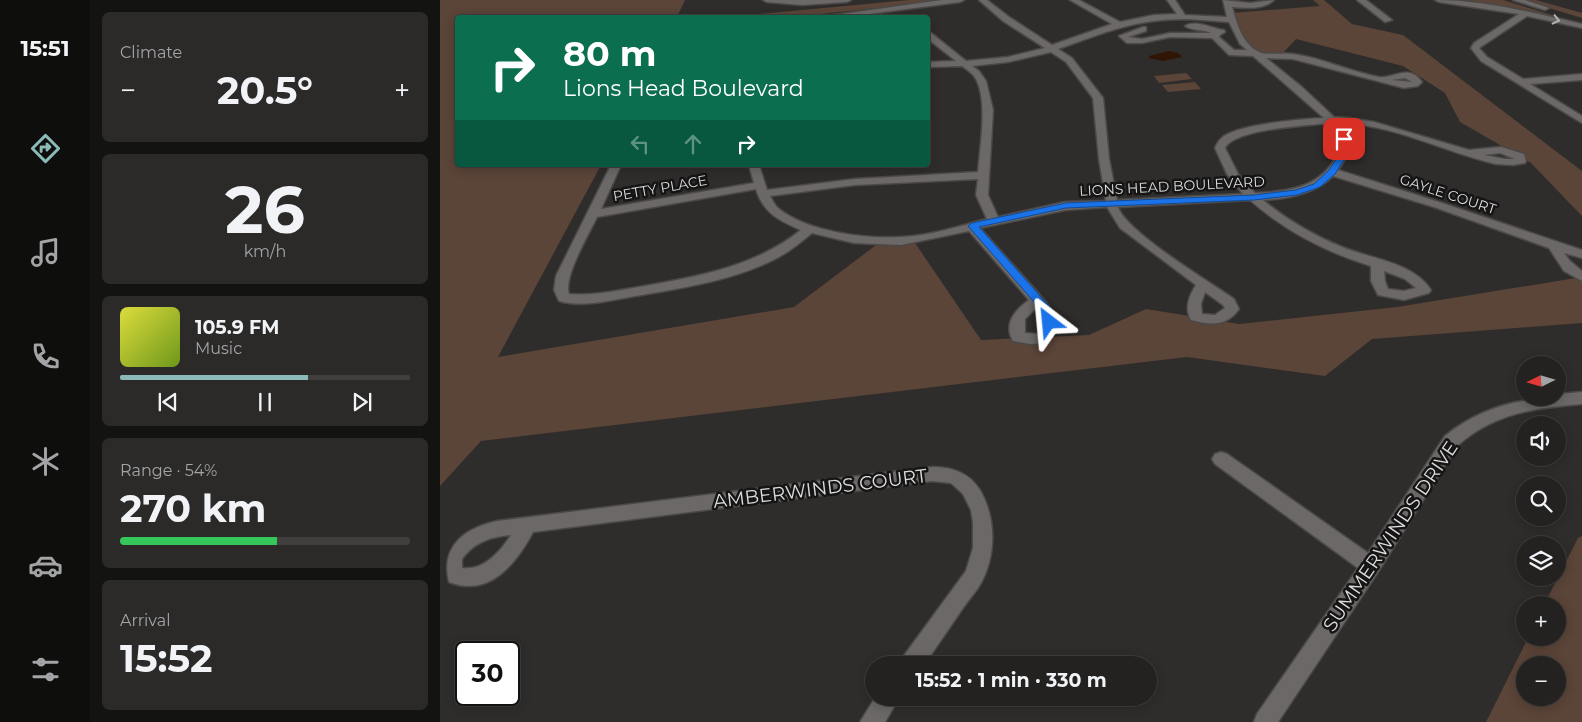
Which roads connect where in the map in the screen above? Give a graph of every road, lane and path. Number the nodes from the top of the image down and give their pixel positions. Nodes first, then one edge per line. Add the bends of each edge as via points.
1 (767, 0) edge
2 (847, 0) edge
3 (960, 0) edge
4 (983, 0) edge
5 (1074, 0) edge
6 (1172, 0) edge
7 (1270, 0) edge
8 (1361, 0) edge
9 (1439, 0) edge
10 (1517, 0) edge
11 (1227, 2) edge
12 (900, 8) junction
13 (1526, 13) junction
14 (842, 15) edge
15 (906, 15) edge
16 (1183, 17) junction
17 (1388, 20) dead end
18 (1582, 20) edge
19 (1120, 25) junction
20 (1233, 25) junction
21 (1582, 26) edge
22 (1216, 34) junction
23 (930, 37) edge
24 (1052, 49) junction
25 (1257, 54) junction
26 (964, 64) junction
27 (930, 65) edge
28 (1582, 78) edge
29 (1382, 80) dead end
30 (1520, 82) junction
31 (1582, 120) edge
32 (1333, 121) junction
33 (1468, 153) dead end
34 (615, 167) edge
35 (755, 167) edge
36 (1332, 172) junction
37 (983, 175) junction
38 (761, 190) junction
39 (1254, 197) junction
40 (1112, 204) junction
41 (594, 214) junction
42 (994, 220) junction
43 (972, 226) junction
44 (810, 229) junction
45 (1554, 246) junction
46 (1582, 254) edge
47 (1377, 264) dead end
48 (1582, 277) edge
49 (1203, 284) dead end
50 (1038, 301) dead end
51 (1582, 398) edge
52 (1222, 459) dead end
53 (527, 525) dead end
54 (1371, 566) junction
55 (917, 656) edge
56 (882, 706) edge
57 (871, 722) edge
58 (1265, 722) edge

1 - 2 street via 802,3
3 - 12 street
4 - 24 street
5 - 19 street
6 - 16 street
7 - 11 street via 1265,3
8 - 17 street
9 - 13 street
10 - 18 street
11 - 20 street, LIONS HEAD BOULEVARD
12 - 14 street
12 - 15 street
13 -> 21 street
13 - 30 street via 1475,48 1484,59
16 - 19 street via 1146,19
16 - 20 street
19 - 24 street
20 - 22 street
20 - 25 street, LIONS HEAD BOULEVARD via 1244,44
22 - 22 street via 1206,27 1174,26 1138,30 1123,36 1127,41 1136,42 1170,35
22 - 25 street via 1215,38 1232,53
23 - 26 street
24 - 26 street via 1019,58
24 - 40 street via 1069,60 1098,98
25 - 29 street via 1293,56
25 - 32 street, LIONS HEAD BOULEVARD
26 - 27 street
26 - 37 street via 981,81 988,110
28 - 30 street
30 - 31 street
32 - 33 street via 1362,122
32 - 36 street, LIONS HEAD BOULEVARD via 1345,145 1343,155
32 - 39 street via 1244,132 1222,143 1220,148 1237,181
34 - 41 street
35 - 38 street, LIONS HEAD BOULEVARD
36 - 39 street, LIONS HEAD BOULEVARD via 1317,185 1297,192
36 - 45 street, GAYLE COURT
37 - 38 street, PETTY PLACE
37 - 42 street via 982,195
38 - 41 street, PETTY PLACE
38 - 44 street, LIONS HEAD BOULEVARD via 772,210
39 - 40 street, LIONS HEAD BOULEVARD
39 - 47 street via 1305,235
40 - 42 street, LIONS HEAD BOULEVARD via 1066,206
40 - 49 street via 1124,225
41 - 44 street via 563,276 561,290 564,298 600,298 724,274 787,247
42 - 43 street, LIONS HEAD BOULEVARD
43 - 44 street, LIONS HEAD BOULEVARD via 928,237 880,241
43 - 50 street
45 - 46 street, GAYLE COURT
45 - 48 street via 1559,258 1573,273
51 - 54 street, SUMMERWINDS DRIVE via 1502,412 1469,426 1451,440
52 - 54 street
53 - 55 street, AMBERWINDS COURT via 932,474 960,479 977,502 982,522 981,556 977,571
54 - 58 street, SUMMERWINDS DRIVE
56 - 57 street

